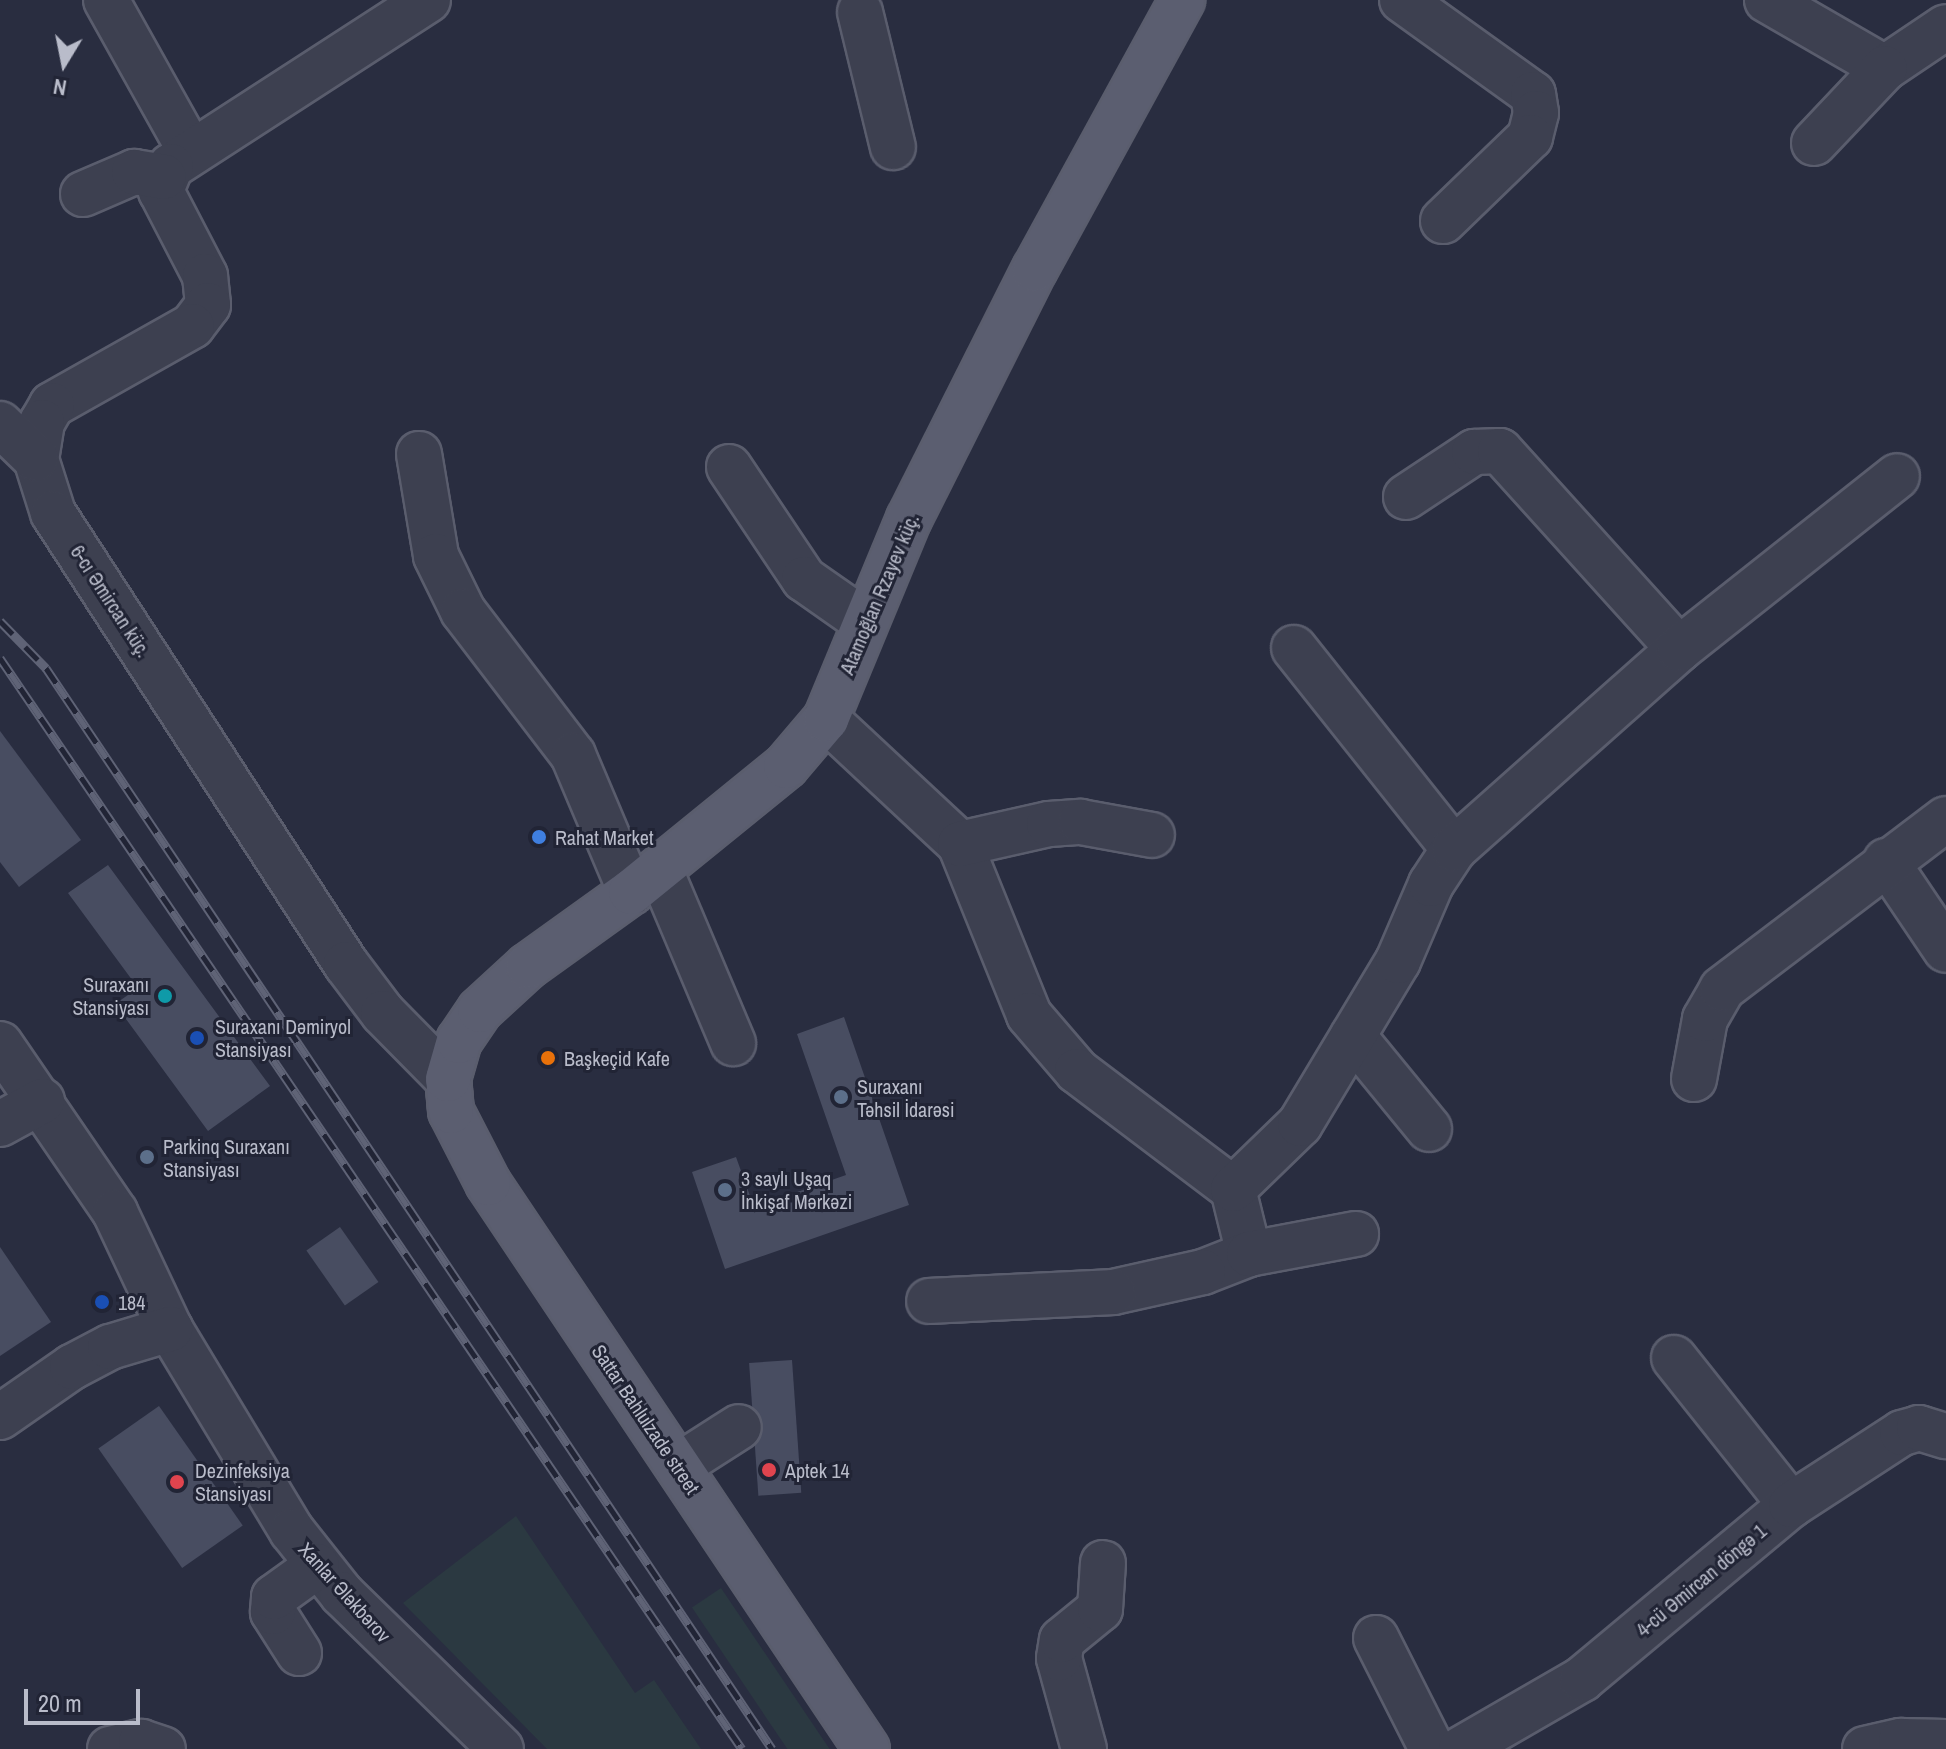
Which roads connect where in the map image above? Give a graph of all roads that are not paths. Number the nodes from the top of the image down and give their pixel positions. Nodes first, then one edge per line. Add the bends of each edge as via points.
1 (106, 0) edge
2 (428, 0) edge
3 (1182, 0) edge
4 (1402, 0) edge
5 (1767, 0) edge
6 (862, 4) edge
7 (1946, 27) edge
8 (1885, 68) junction
9 (1814, 143) dead end
10 (893, 147) dead end
11 (177, 164) junction
12 (83, 194) dead end
13 (1443, 221) dead end
14 (0, 424) edge
15 (419, 454) dead end
16 (36, 459) junction
17 (729, 467) dead end
18 (1897, 476) dead end
19 (1406, 497) dead end
20 (864, 621) junction
21 (1294, 648) dead end
22 (1679, 649) junction
23 (826, 719) junction
24 (1946, 819) edge
25 (1152, 835) dead end
26 (960, 844) junction
27 (1454, 849) junction
28 (1886, 861) junction
29 (645, 881) junction
30 (1946, 950) edge
31 (1353, 1036) junction
32 (733, 1043) dead end
33 (0, 1044) edge
34 (448, 1079) junction
35 (1694, 1079) dead end
36 (42, 1101) junction
37 (0, 1124) edge
38 (1429, 1129) dead end
39 (1233, 1189) junction
40 (1356, 1234) dead end
41 (1249, 1254) junction
42 (929, 1301) dead end
43 (170, 1329) junction
44 (1674, 1358) dead end
45 (0, 1417) edge
46 (739, 1427) dead end
47 (1946, 1436) edge
48 (678, 1466) junction
49 (1791, 1505) junction
50 (1103, 1563) dead end
51 (317, 1566) junction
52 (1376, 1638) dead end
53 (299, 1653) dead end
54 (1946, 1742) edge
55 (110, 1749) edge
56 (163, 1749) edge
57 (501, 1749) edge
58 (867, 1749) edge
59 (1084, 1749) edge
60 (1432, 1749) edge
61 (1461, 1749) edge
62 (1865, 1749) edge

1 - 11 street, 6-cı Əmircan küç.
2 - 11 street
3 - 20 main road, Atamoğlan Rzayev küç. via 1029,282 909,519
4 - 13 street via 1533,94 1536,113 1530,137
5 - 8 street
6 - 10 street
7 - 8 street
8 - 9 street
11 - 12 street via 134,172
11 - 16 street, 6-cı Əmircan küç. via 166,210 205,276 208,305 192,326 52,405 42,422
14 - 16 street
15 - 29 street via 436,556 463,611 573,755
16 - 34 street, 6-cı Əmircan küç. via 53,513 346,964 383,1013
17 - 20 street via 804,579
18 - 22 street
19 - 22 street via 1474,452 1500,451
20 - 23 main road, Atamoğlan Rzayev küç.
21 - 27 street
22 - 27 street
23 - 26 street
23 - 29 main road, Atamoğlan Rzayev küç. via 786,766
24 - 28 street
25 - 26 street via 1081,822
26 - 39 street via 1029,1015 1077,1071
27 - 31 street
28 - 30 street
28 - 35 street via 1722,989 1705,1019
29 - 32 street
29 - 34 main road, Atamoğlan Rzayev küç. via 528,966 480,1010 459,1041
31 - 38 street
31 - 39 street via 1300,1124
33 - 36 street, Xanlar Ələkbərov
34 - 48 main road, Sattar Bahlulzade street via 451,1111 488,1183
36 - 37 street
36 - 43 street, Xanlar Ələkbərov via 115,1212
39 - 41 street
40 - 41 street
41 - 42 street via 1203,1272 1113,1292
43 - 45 street via 110,1347
43 - 51 street, Xanlar Ələkbərov
44 - 49 street
46 - 48 street
47 - 49 street, 4-cü Əmircan döngə 1 via 1919,1428 1902,1433
48 - 58 main road, Sattar Bahlulzade street
49 - 61 street, 4-cü Əmircan döngə 1 via 1582,1679
50 - 59 street via 1100,1609 1062,1640 1059,1658
51 - 53 street via 274,1597 273,1612
51 - 57 street, Xanlar Ələkbərov
52 - 60 street
54 - 62 street via 1901,1741
55 - 56 street via 141,1742

